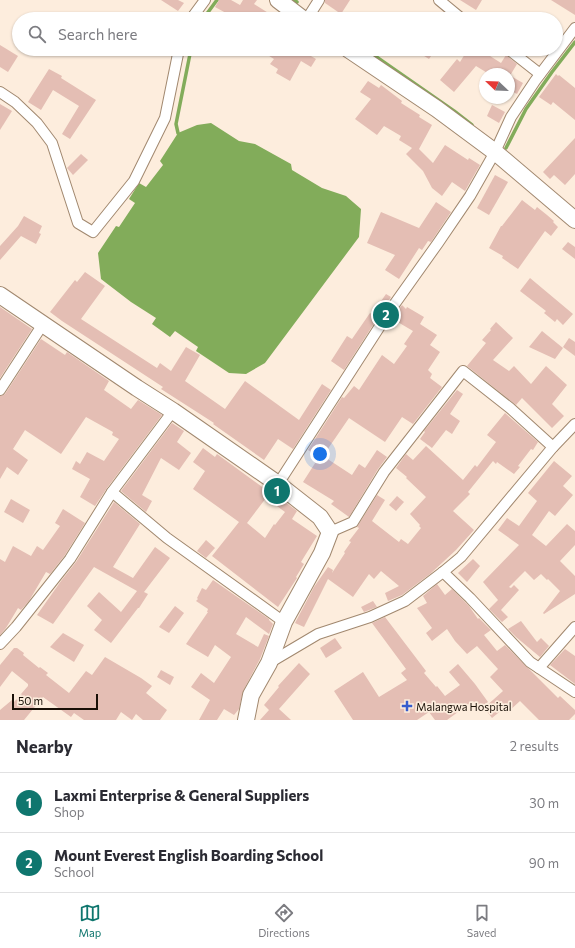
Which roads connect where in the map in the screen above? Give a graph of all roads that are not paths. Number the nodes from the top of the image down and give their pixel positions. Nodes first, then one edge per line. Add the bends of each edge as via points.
1 (204, 0) edge
2 (278, 0) edge
3 (319, 0) edge
4 (439, 0) edge
5 (196, 12) edge
6 (294, 12) edge
7 (311, 12) edge
8 (454, 12) edge
9 (575, 28) edge
10 (563, 44) edge
11 (178, 56) edge
12 (358, 56) edge
13 (517, 56) edge
14 (554, 56) edge
15 (540, 74) junction
16 (0, 92) edge
17 (495, 152) junction
18 (575, 220) edge
19 (0, 295) edge
20 (43, 324) junction
21 (0, 390) edge
22 (173, 411) junction
23 (575, 424) edge
24 (553, 447) junction
25 (278, 484) junction
26 (112, 492) junction
27 (330, 532) junction
28 (443, 572) junction
29 (284, 622) junction
30 (575, 627) edge
31 (0, 644) edge
32 (269, 663) junction
33 (539, 668) junction
34 (575, 692) edge
35 (246, 720) edge

1 - 5 street
2 - 6 main road
3 - 7 street
4 - 8 street
9 - 10 street
11 - 16 street via 166,118 134,181 93,232 78,223 52,143 37,123
12 - 17 main road
13 - 15 street
14 - 15 street
15 - 17 street via 511,117
17 - 18 main road
17 - 25 street via 470,196 391,309
19 - 20 main road
20 - 21 street
20 - 22 main road
22 - 25 main road
22 - 26 street
23 - 24 street
24 - 27 street via 510,408 463,371 384,472 353,522
24 - 28 street via 461,556
25 - 27 main road via 320,517
26 - 29 street via 167,538
26 - 31 street via 70,559 16,628
27 - 29 main road via 322,553
28 - 32 street via 405,600 370,617 318,634
28 - 33 street via 516,648
29 - 32 main road
30 - 33 street
32 - 35 main road via 251,694
33 - 34 street

